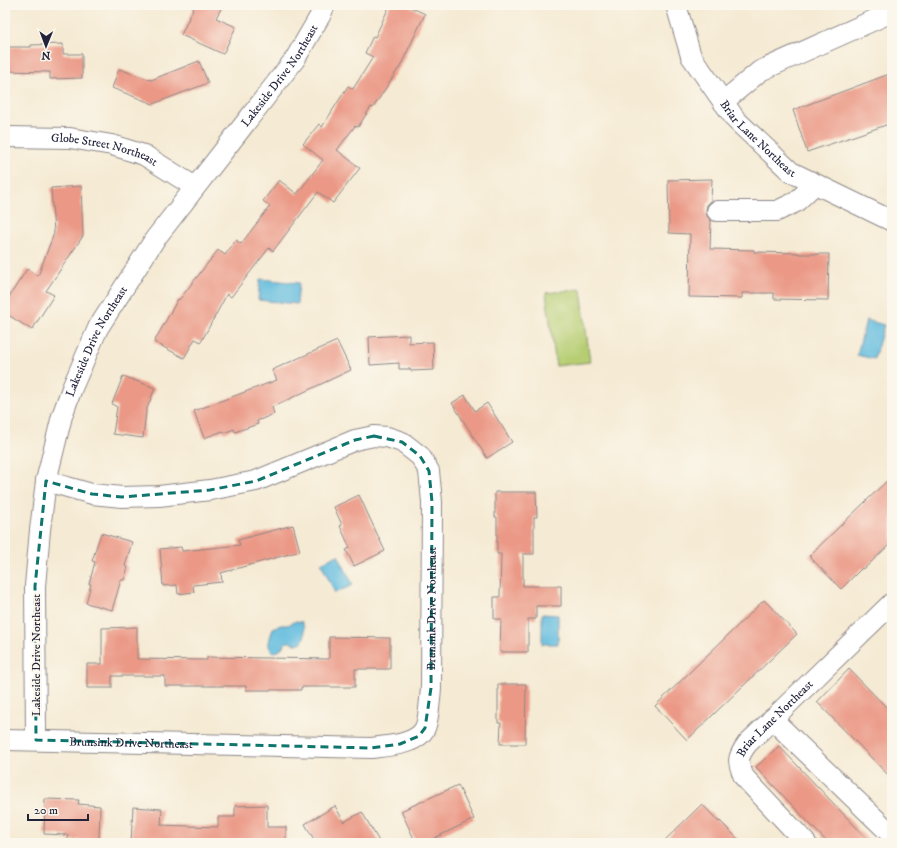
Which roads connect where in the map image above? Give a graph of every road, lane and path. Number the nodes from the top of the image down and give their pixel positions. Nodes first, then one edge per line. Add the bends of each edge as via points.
1 (325, 5) edge
2 (676, 5) edge
3 (892, 12) edge
4 (723, 102) junction
5 (5, 137) edge
6 (815, 184) junction
7 (195, 187) junction
8 (717, 211) dead end
9 (892, 221) edge
10 (46, 481) junction
11 (892, 603) edge
12 (772, 719) junction
13 (5, 740) edge
14 (36, 740) junction
15 (892, 836) edge
16 (806, 843) edge

1 - 7 street, Lakeside Drive Northeast via 295,59
2 - 4 street, Briar Lane Northeast via 690,56
3 - 4 street via 760,71
4 - 6 street, Briar Lane Northeast via 736,120 791,172
5 - 7 street, Globe Street Northeast via 70,138 112,145 144,155
6 - 8 street via 796,202 776,211
6 - 9 street, Briar Lane Northeast
7 - 10 street, Lakeside Drive Northeast via 155,239 98,328 69,395
10 - 14 street, Lakeside Drive Northeast via 35,586
10 - 14 street, Brunsink Drive Northeast via 92,494 122,497 159,496 237,486 256,481 355,440 374,436 402,442 420,456 429,471 432,502 431,688 425,728 419,736 400,744 371,748
11 - 12 street, Briar Lane Northeast
12 - 15 street
12 - 16 street, Briar Lane Northeast via 739,755 739,766 744,777
13 - 14 street, Brunsink Drive Northeast

